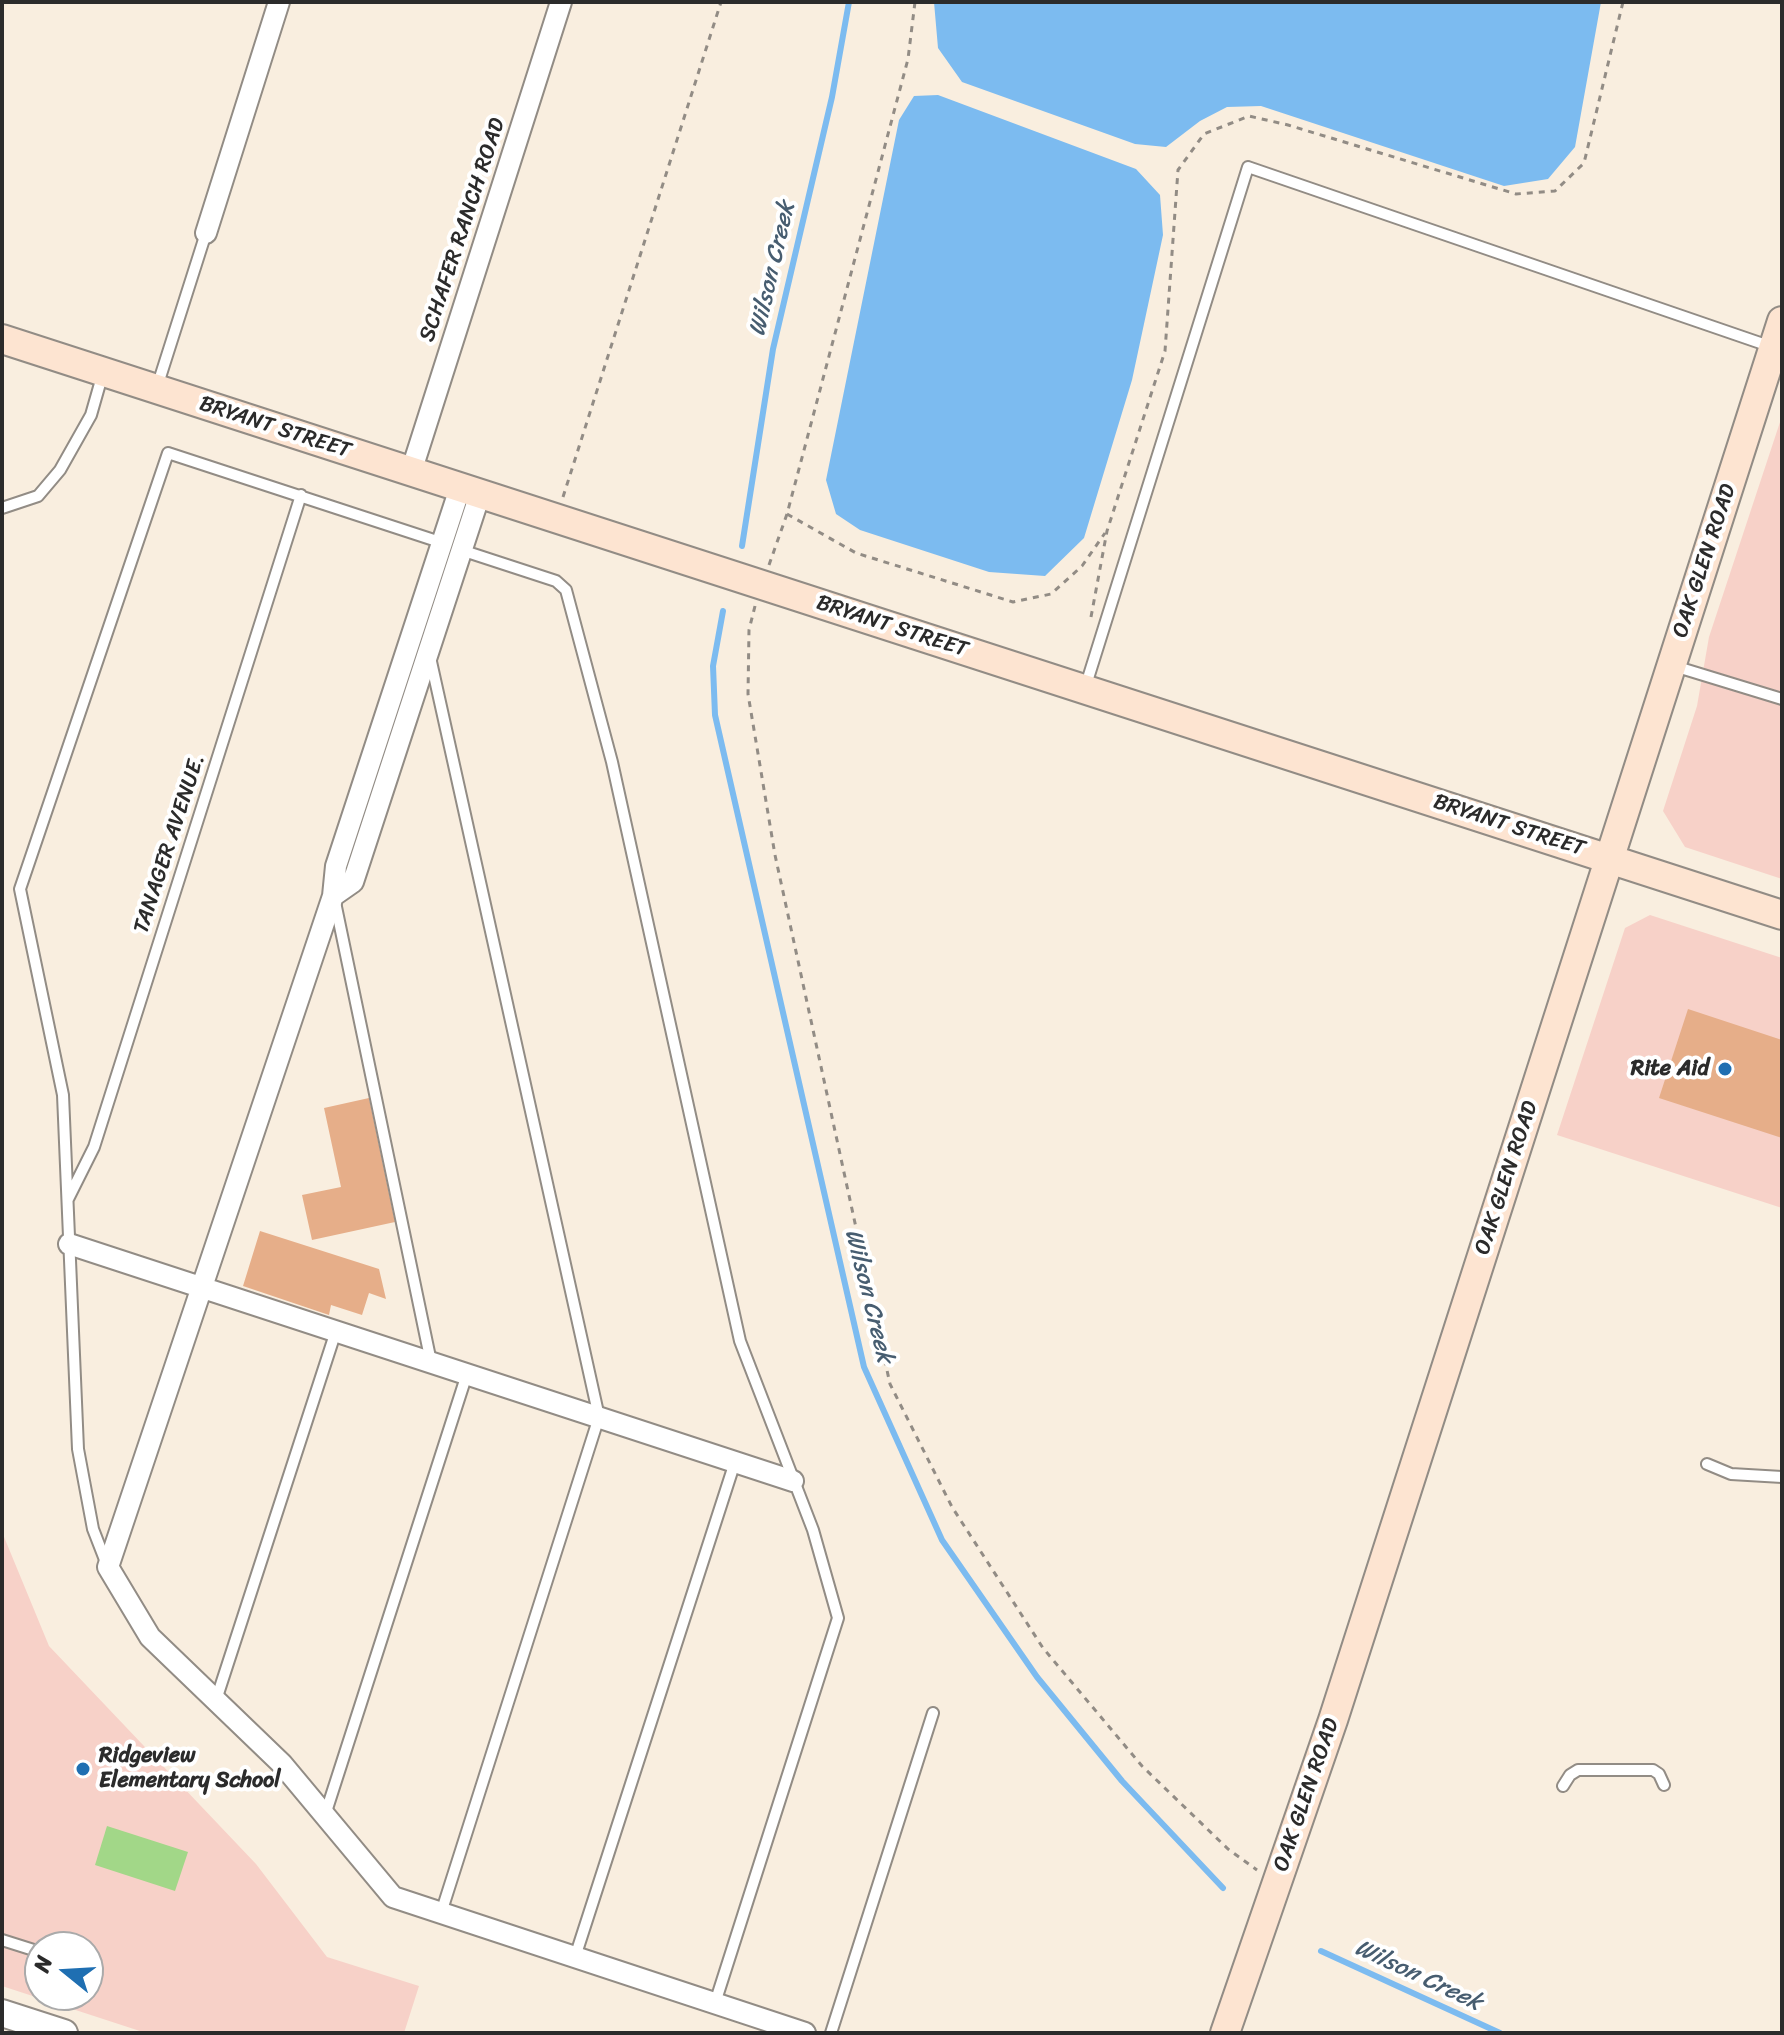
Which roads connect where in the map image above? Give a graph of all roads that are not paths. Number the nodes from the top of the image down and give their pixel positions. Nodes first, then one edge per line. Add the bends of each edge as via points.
1 (279, 2) edge
2 (561, 2) edge
3 (206, 233) joint
4 (1778, 334) edge
5 (2, 339) edge
6 (103, 371) junction
7 (156, 389) junction
8 (411, 472) junction
9 (470, 491) junction
10 (301, 495) junction
11 (2, 508) edge
12 (442, 543) junction
13 (462, 550) junction
14 (419, 648) junction
15 (1672, 665) junction
16 (1085, 690) junction
17 (1782, 699) edge
18 (1610, 858) junction
19 (333, 896) junction
20 (1782, 915) edge
21 (68, 1201) junction
22 (69, 1244) junction
23 (202, 1287) junction
24 (336, 1331) junction
25 (431, 1362) junction
26 (467, 1374) junction
27 (599, 1417) junction
28 (735, 1462) junction
29 (1707, 1464) dead end
30 (1782, 1477) edge
31 (793, 1481) junction
32 (108, 1567) junction
33 (216, 1700) junction
34 (933, 1713) dead end
35 (1664, 1785) dead end
36 (1563, 1786) dead end
37 (325, 1815) junction
38 (441, 1913) junction
39 (2, 1940) edge
40 (24, 1947) edge
41 (575, 1957) junction
42 (715, 2003) junction
43 (2, 2013) edge
44 (64, 2033) edge
45 (805, 2033) edge
46 (831, 2033) edge
47 (1225, 2033) edge

1 - 3 street
2 - 8 street, SCHAFER RANCH ROAD
3 - 7 lane
4 - 15 main road, OAK GLEN ROAD
4 - 16 lane via 1248,167
5 - 6 main road, BRYANT STREET
6 - 7 main road, BRYANT STREET
6 - 11 lane via 91,415 60,470 38,496
7 - 8 main road, BRYANT STREET
8 - 9 main road, BRYANT STREET
9 - 12 street
9 - 13 street
9 - 16 main road, BRYANT STREET
10 - 12 lane
10 - 21 lane, TANAGER AVENUE. via 94,1147
10 - 21 lane via 168,453 20,889 63,1095
12 - 13 lane
12 - 14 street
13 - 14 street
13 - 31 lane via 556,581 566,590 612,762 740,1341
14 - 19 street via 336,866
14 - 27 lane
15 - 17 lane
15 - 18 main road, OAK GLEN ROAD
16 - 18 main road, BRYANT STREET
18 - 20 main road, BRYANT STREET
18 - 47 main road, OAK GLEN ROAD via 1333,1720
19 - 23 street
19 - 25 lane
21 - 22 lane
22 - 23 street
22 - 32 lane via 78,1449 93,1529
23 - 24 street
23 - 32 street
24 - 25 street
24 - 33 lane
25 - 26 street
26 - 27 street
26 - 37 lane
27 - 28 street
27 - 38 lane
28 - 31 street
28 - 41 lane
29 - 30 lane via 1731,1474
31 - 42 lane via 838,1618
32 - 33 street via 150,1637
33 - 37 street
34 - 46 lane
35 - 36 lane via 1653,1770 1578,1770
37 - 38 street via 393,1897
38 - 41 street
39 - 40 lane
41 - 42 street
42 - 45 street
43 - 44 street

